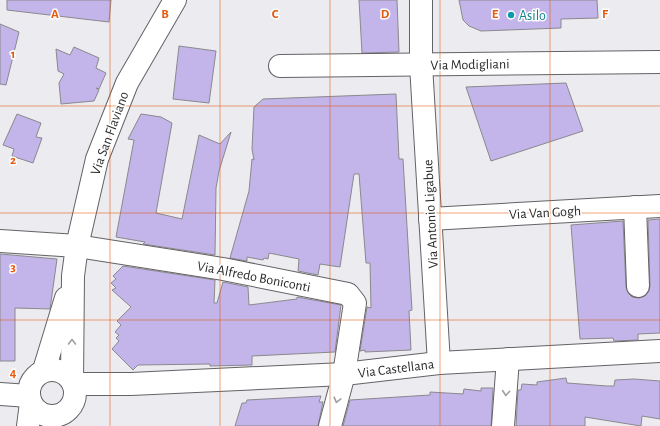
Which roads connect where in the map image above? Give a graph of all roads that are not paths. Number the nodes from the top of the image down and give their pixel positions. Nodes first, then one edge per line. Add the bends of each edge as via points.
1 (175, 0) edge
2 (421, 0) edge
3 (660, 62) edge
4 (421, 65) junction
5 (280, 66) dead end
6 (660, 206) edge
7 (635, 207) junction
8 (430, 219) junction
9 (0, 241) edge
10 (77, 246) junction
11 (72, 276) junction
12 (638, 286) dead end
13 (660, 351) edge
14 (508, 359) junction
15 (439, 363) junction
16 (44, 370) junction
17 (344, 374) junction
18 (73, 389) junction
19 (0, 394) edge
20 (30, 400) junction
21 (55, 421) edge
22 (28, 426) edge
23 (330, 426) edge
24 (503, 426) edge

1 - 10 street, Via San Flaviano via 127,83 97,158
2 - 4 street, Via Antonio Ligabue
3 - 4 street, Via Modigliani
4 - 5 street, Via Modigliani
4 - 8 street, Via Antonio Ligabue
6 - 7 street, Via Van Gogh
7 - 8 street, Via Van Gogh
7 - 12 street
8 - 15 street, Via Antonio Ligabue
9 - 10 street, Via Alfredo Boniconti
10 - 11 street, Via San Flaviano
10 - 17 street, Via Alfredo Boniconti via 224,269 348,294 355,303
11 - 16 street, Via San Flaviano
18 -> 11 street, Via San Flaviano
13 - 14 street, Via Castellana
14 - 15 street, Via Castellana
14 -> 24 street
15 - 17 street, Via Castellana
16 - 18 street via 52,369 67,374
16 - 20 street via 32,380 29,388
17 - 18 street, Via Castellana
17 -> 23 street, Via Alfredo Boniconti
18 - 21 street via 69,409
19 - 20 street
20 - 21 street via 41,414
20 - 22 street

